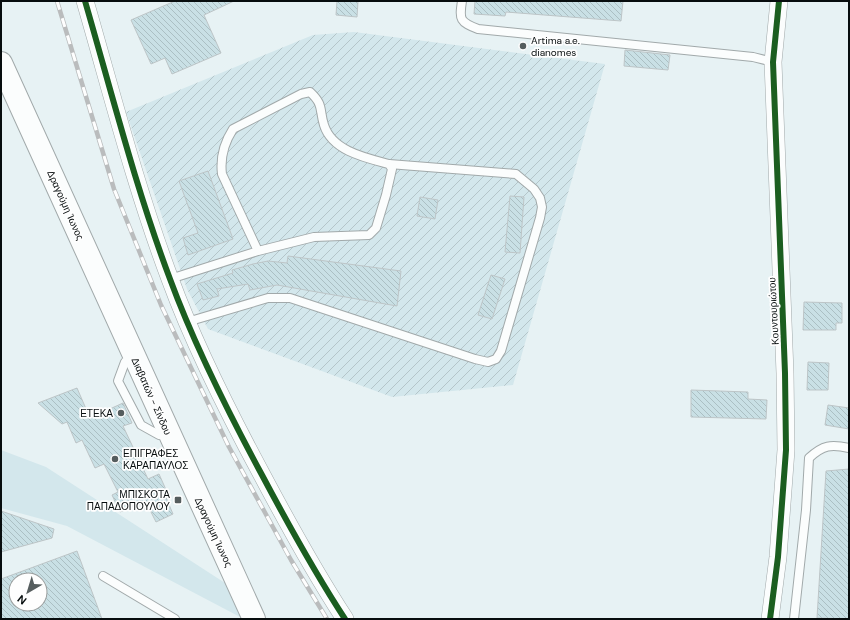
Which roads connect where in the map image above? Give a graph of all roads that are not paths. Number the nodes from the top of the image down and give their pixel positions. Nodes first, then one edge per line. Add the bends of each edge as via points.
1 (85, 1) edge
2 (462, 1) edge
3 (779, 1) edge
4 (773, 62) junction
5 (1, 63) edge
6 (389, 164) junction
7 (258, 250) junction
8 (170, 279) junction
9 (187, 322) junction
10 (128, 355) joint
11 (166, 440) joint
12 (849, 448) edge
13 (103, 576) dead end
14 (175, 619) edge
15 (254, 619) edge
16 (345, 619) edge
17 (770, 619) edge
18 (794, 619) edge

1 - 8 street via 143,201
2 - 4 lane via 460,15 463,22 478,29 753,57
3 - 4 street, Κουντουριώτου
4 - 17 street, Κουντουριώτου via 786,373 786,450 778,557
5 - 10 main road, Δραγούμη Ίωνος
6 - 7 lane via 392,169 386,195 376,228 369,235 314,237
6 - 7 lane via 344,149 333,140 325,126 319,101 310,92 301,94 233,129 220,162 222,174
6 - 9 lane via 516,174 534,189 540,198 540,218 501,351 496,359 488,362 475,359 290,298 268,298
7 - 8 lane
8 - 9 street
9 - 16 street via 235,424 286,520
10 - 11 main road, Διαβατών - Σίνδου
11 - 15 main road, Δραγούμη Ίωνος
12 - 18 lane via 835,445 819,449 809,458
13 - 14 lane

